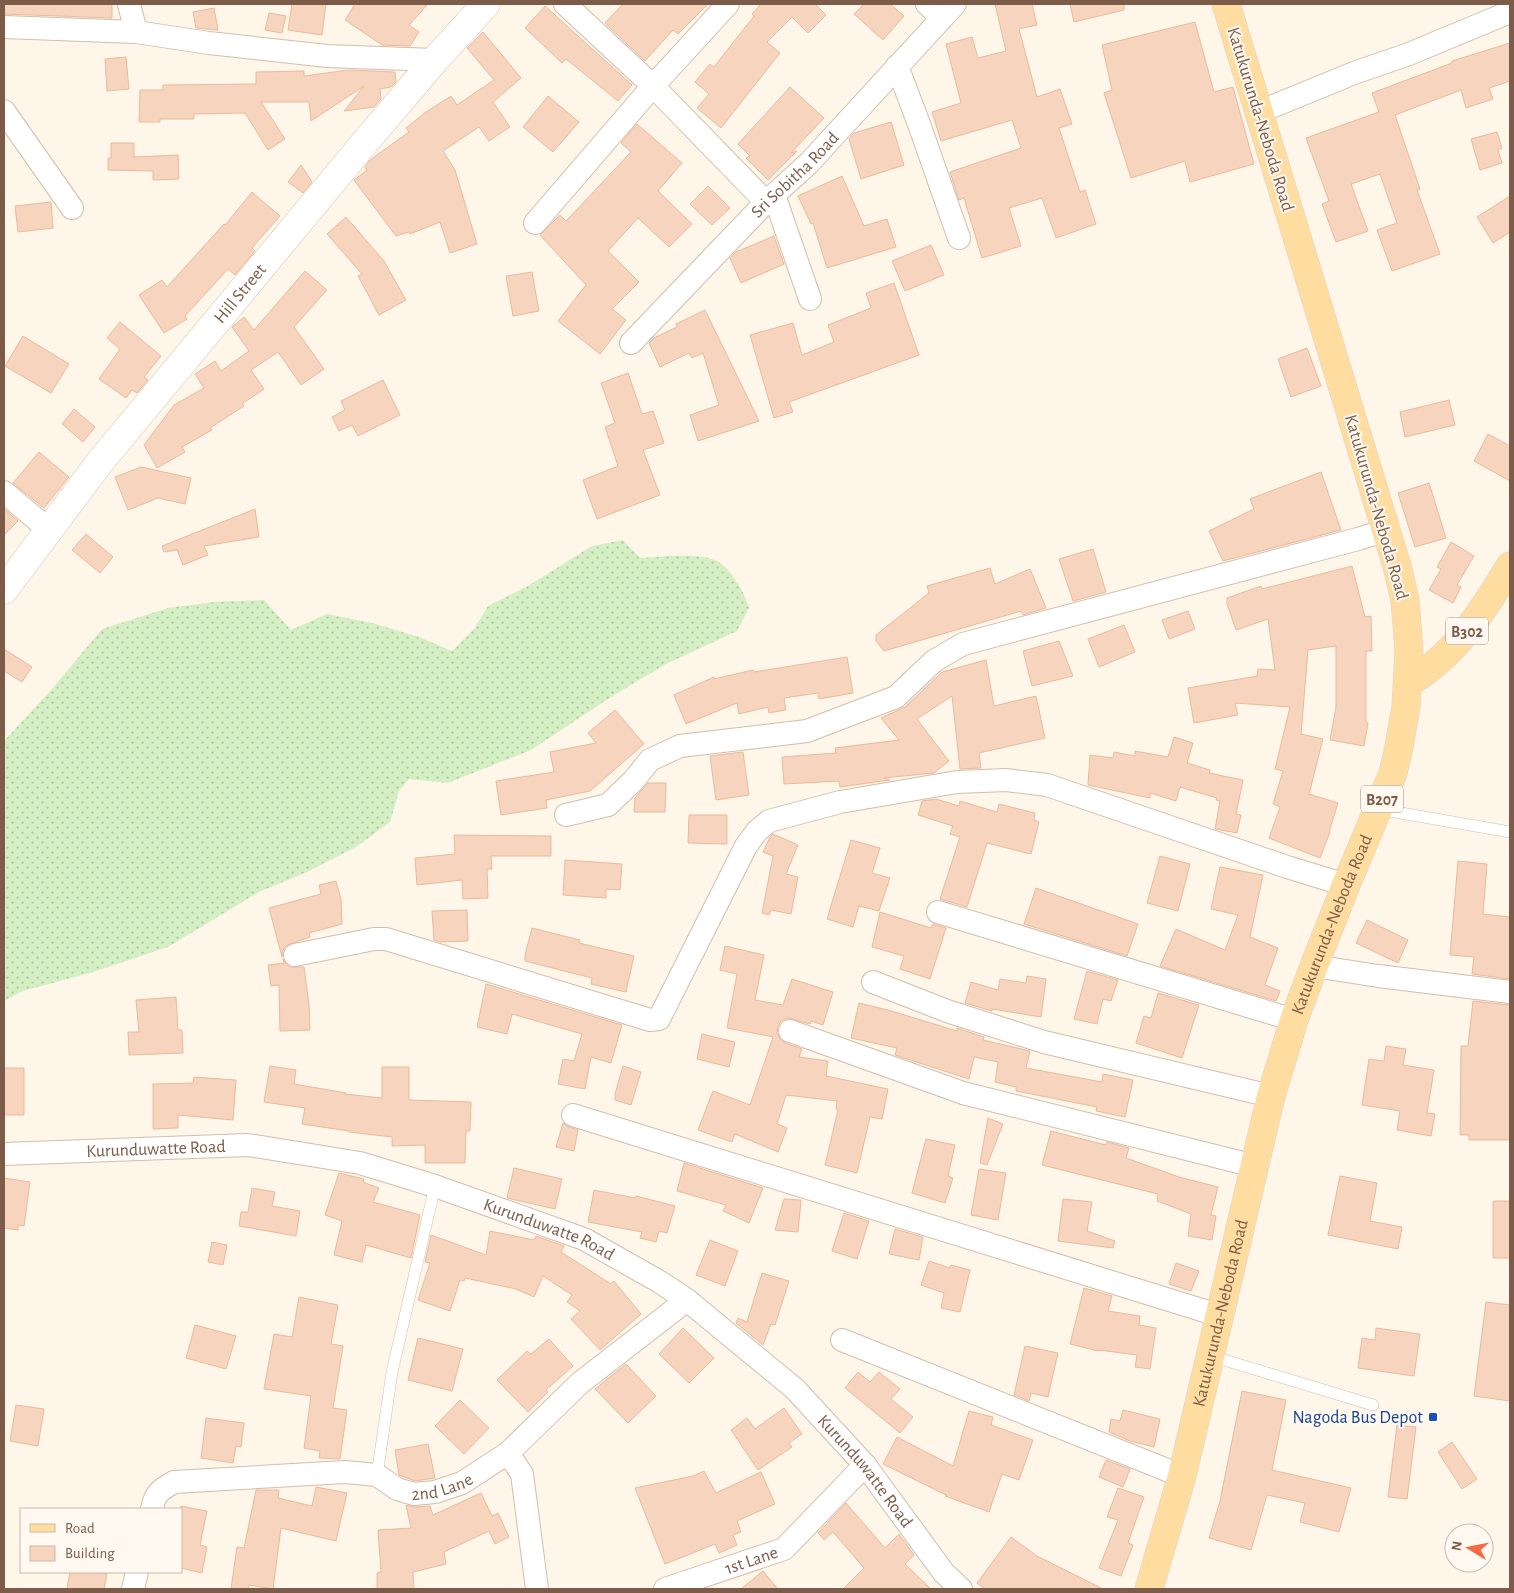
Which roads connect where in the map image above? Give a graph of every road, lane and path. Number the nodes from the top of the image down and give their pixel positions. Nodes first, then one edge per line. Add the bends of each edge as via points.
1 (129, 4) edge
2 (486, 4) edge
3 (565, 4) edge
4 (728, 4) edge
5 (1226, 4) edge
6 (941, 8) edge
7 (1510, 12) edge
8 (4, 27) edge
9 (136, 32) junction
10 (435, 60) junction
11 (897, 66) junction
12 (653, 86) junction
13 (4, 111) edge
14 (1259, 112) junction
15 (770, 198) junction
16 (72, 208) dead end
17 (535, 223) dead end
18 (959, 238) dead end
19 (810, 299) dead end
20 (631, 343) dead end
21 (4, 492) edge
22 (48, 529) junction
23 (1387, 530) junction
24 (1510, 566) edge
25 (4, 590) edge
26 (1408, 682) junction
27 (1378, 809) junction
28 (566, 815) dead end
29 (1510, 832) edge
30 (1346, 885) junction
31 (938, 912) dead end
32 (295, 955) dead end
33 (1314, 966) junction
34 (873, 982) dead end
35 (1510, 992) edge
36 (1294, 1020) junction
37 (790, 1031) dead end
38 (1271, 1096) junction
39 (573, 1115) dead end
40 (4, 1154) edge
41 (1255, 1166) junction
42 (435, 1186) junction
43 (687, 1300) junction
44 (1221, 1316) junction
45 (842, 1340) dead end
46 (1211, 1356) junction
47 (1373, 1405) dead end
48 (508, 1453) junction
49 (865, 1465) junction
50 (377, 1475) junction
51 (1182, 1476) junction
52 (152, 1508) edge
53 (137, 1573) edge
54 (133, 1589) edge
55 (537, 1589) edge
56 (665, 1589) edge
57 (961, 1589) edge
58 (1149, 1589) edge

1 - 9 street
2 - 10 main road, Hill Street
3 - 12 street
4 - 12 street
5 - 14 main road, Katukurunda-Neboda Road / B207
6 - 11 street, Sri Sobitha Road
7 - 14 street
8 - 9 street
9 - 10 street via 327,56
10 - 22 main road, Hill Street via 119,439
11 - 15 street, Sri Sobitha Road via 809,163
11 - 18 street
12 - 15 street
12 - 17 street
13 - 16 street
14 - 23 main road, Katukurunda-Neboda Road / B207
15 - 19 street
15 - 20 street, Sri Sobitha Road
21 - 22 street
22 - 25 main road, Hill Street
23 - 26 main road, Katukurunda-Neboda Road / B207 via 1405,600
23 - 28 street via 963,644 934,661 896,697 807,731 680,746 650,760 608,804
24 - 26 main road, B302 via 1488,604 1458,643 1426,672
26 - 27 main road, Katukurunda-Neboda Road / B207 via 1398,752
27 - 29 lane
27 - 30 main road, Katukurunda-Neboda Road / B207
30 - 32 street via 1047,785 1006,780 958,782 840,802 769,821 746,846 659,1019 650,1020 386,940 374,939
30 - 33 main road, Katukurunda-Neboda Road / B207
31 - 36 street
33 - 35 street
33 - 36 main road, Katukurunda-Neboda Road / B207
34 - 38 street via 947,1011 1044,1042
36 - 38 main road, Katukurunda-Neboda Road / B207
37 - 41 street via 963,1093
38 - 41 main road, Katukurunda-Neboda Road / B207
39 - 44 street
40 - 42 street, Kurunduwatte Road via 248,1145 360,1162
41 - 44 main road, Katukurunda-Neboda Road / B207
42 - 43 street, Kurunduwatte Road via 584,1239
42 - 50 lane via 392,1372
43 - 48 street, 2nd Lane via 580,1383
43 - 49 street, Kurunduwatte Road via 794,1389
44 - 46 main road, Katukurunda-Neboda Road / B207
45 - 51 street
46 - 47 lane
46 - 51 main road, Katukurunda-Neboda Road / B207
48 - 50 street, 2nd Lane via 462,1483 435,1492 414,1494 397,1489
48 - 55 street via 522,1474
49 - 56 street, 1st Lane via 784,1548
49 - 57 street, Kurunduwatte Road via 944,1573
50 - 52 street, 2nd Lane via 345,1472 174,1482 160,1490
51 - 58 main road, Katukurunda-Neboda Road / B207
53 - 54 street

